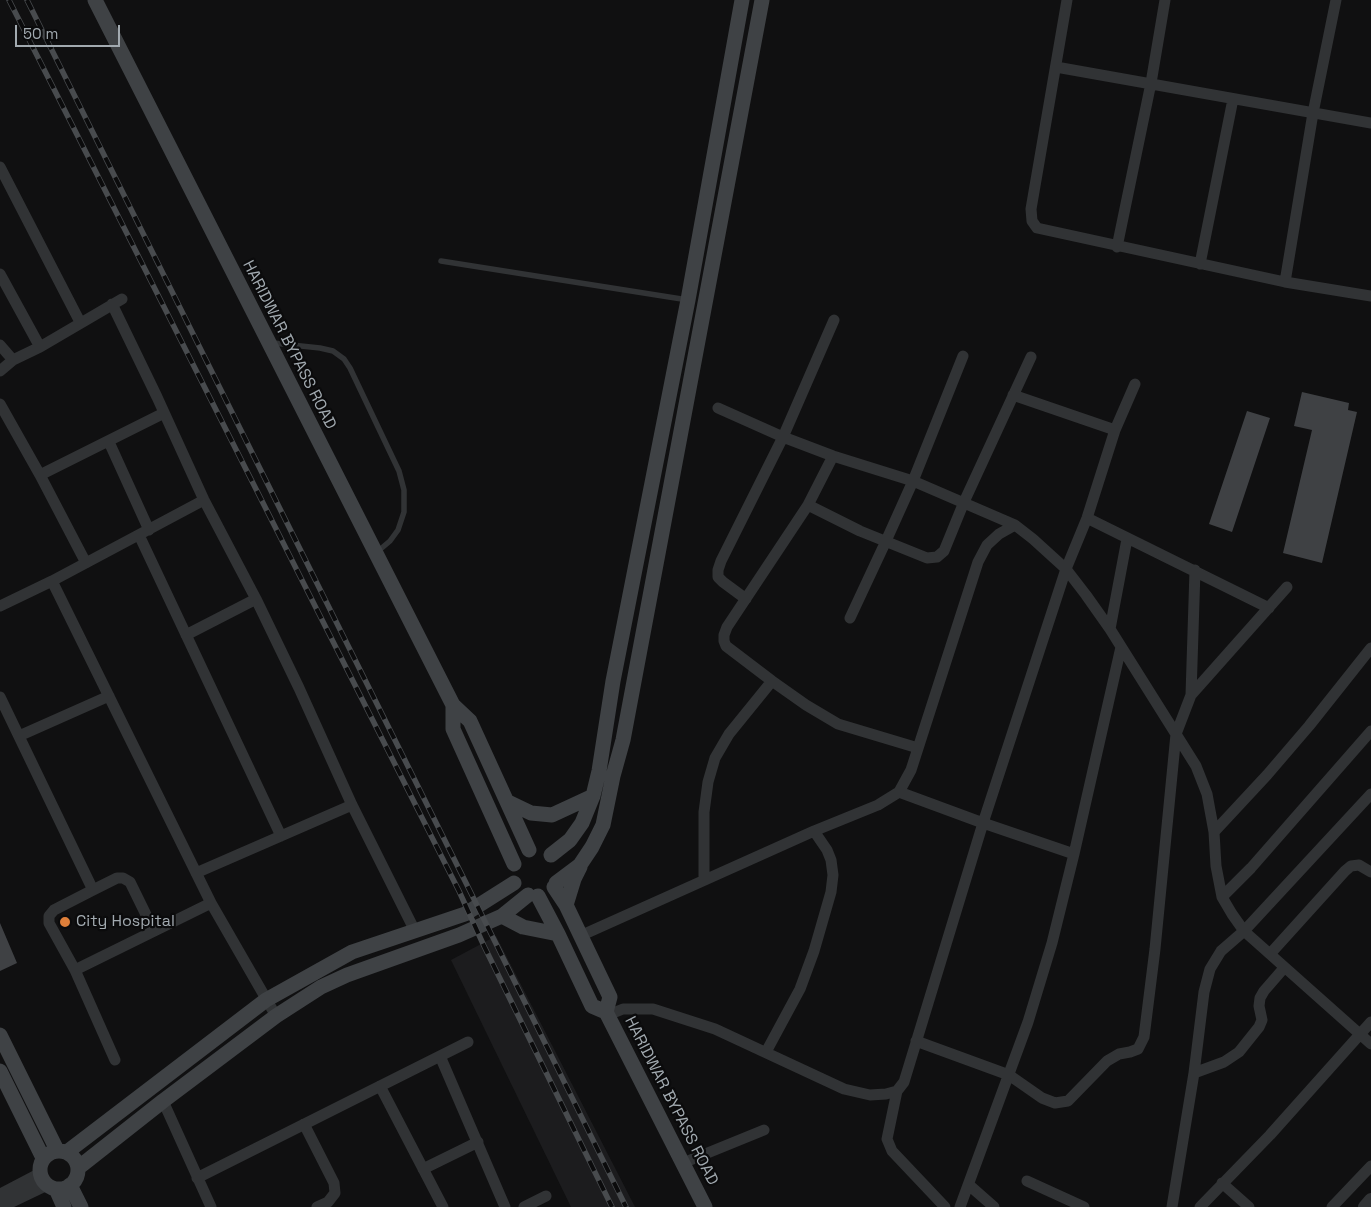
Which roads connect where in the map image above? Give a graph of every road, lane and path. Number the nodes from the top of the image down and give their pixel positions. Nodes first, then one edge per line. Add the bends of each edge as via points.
1 (94, 0) edge
2 (742, 0) edge
3 (762, 0) edge
4 (1067, 0) edge
5 (1165, 0) edge
6 (1336, 0) edge
7 (1056, 67) junction
8 (1151, 83) junction
9 (1233, 99) junction
10 (1313, 112) junction
11 (1371, 123) edge
12 (0, 167) edge
13 (1117, 247) junction
14 (441, 261) dead end
15 (1200, 264) junction
16 (0, 274) edge
17 (1285, 282) junction
18 (1371, 293) edge
19 (688, 300) junction
20 (834, 320) dead end
21 (80, 322) junction
22 (269, 343) junction
23 (0, 346) edge
24 (40, 347) junction
25 (963, 356) dead end
26 (1031, 358) dead end
27 (14, 360) junction
28 (0, 370) edge
29 (1135, 384) dead end
30 (1014, 395) junction
31 (0, 404) edge
32 (718, 408) dead end
33 (164, 413) junction
34 (1115, 430) junction
35 (783, 437) junction
36 (108, 442) junction
37 (833, 456) junction
38 (40, 475) junction
39 (913, 481) junction
40 (204, 500) junction
41 (964, 502) junction
42 (808, 505) junction
43 (1086, 518) junction
44 (1015, 525) junction
45 (144, 533) junction
46 (1127, 539) junction
47 (886, 541) junction
48 (376, 554) junction
49 (86, 563) junction
50 (1066, 569) junction
51 (1195, 570) junction
52 (52, 581) junction
53 (1287, 587) dead end
54 (256, 599) junction
55 (746, 599) junction
56 (0, 606) edge
57 (1269, 608) junction
58 (850, 618) dead end
59 (1110, 630) junction
60 (186, 635) junction
61 (1121, 647) junction
62 (1371, 648) edge
63 (772, 681) junction
64 (1191, 695) junction
65 (109, 696) junction
66 (0, 697) edge
67 (453, 705) junction
68 (1371, 731) edge
69 (1176, 734) junction
70 (19, 736) junction
71 (918, 748) junction
72 (899, 792) junction
73 (1371, 794) edge
74 (593, 796) junction
75 (508, 802) junction
76 (352, 806) junction
77 (982, 823) junction
78 (814, 831) junction
79 (1214, 832) junction
80 (281, 836) junction
81 (529, 850) junction
82 (1074, 854) junction
83 (551, 856) junction
84 (514, 864) junction
85 (580, 865) junction
86 (1371, 872) edge
87 (196, 873) junction
88 (704, 880) junction
89 (514, 883) junction
90 (555, 885) junction
91 (93, 890) junction
92 (533, 895) junction
93 (1222, 897) junction
94 (211, 903) junction
95 (566, 905) junction
96 (502, 916) junction
97 (154, 931) junction
98 (416, 931) junction
99 (1244, 931) junction
100 (558, 934) junction
101 (580, 936) junction
102 (1270, 954) junction
103 (1284, 968) junction
104 (75, 970) junction
105 (266, 1000) junction
106 (607, 1013) junction
107 (276, 1016) junction
108 (1371, 1022) edge
109 (0, 1035) edge
110 (1359, 1035) junction
111 (916, 1041) junction
112 (468, 1042) dead end
113 (1371, 1044) edge
114 (766, 1052) junction
115 (440, 1056) junction
116 (115, 1060) dead end
117 (0, 1071) edge
118 (1194, 1073) junction
119 (1009, 1075) junction
120 (380, 1086) junction
121 (897, 1090) junction
122 (163, 1101) junction
123 (304, 1124) junction
124 (764, 1130) dead end
125 (478, 1142) junction
126 (62, 1151) junction
127 (43, 1158) junction
128 (682, 1163) junction
129 (1371, 1166) edge
130 (78, 1168) junction
131 (423, 1169) junction
132 (197, 1178) junction
133 (1027, 1182) dead end
134 (53, 1183) junction
135 (1222, 1184) junction
136 (969, 1185) junction
137 (0, 1196) edge
138 (546, 1196) dead end
139 (1371, 1200) edge
140 (0, 1206) edge
141 (64, 1207) edge
142 (80, 1207) edge
143 (211, 1207) edge
144 (317, 1207) edge
145 (442, 1207) edge
146 (505, 1207) edge
147 (524, 1207) edge
148 (705, 1207) edge
149 (945, 1207) edge
150 (960, 1207) edge
151 (994, 1207) edge
152 (1084, 1207) edge
153 (1172, 1207) edge
154 (1200, 1207) edge
155 (1249, 1207) edge
156 (1332, 1207) edge
157 (1365, 1207) edge

1 - 22 main road, HARIDWAR BYPASS ROAD
2 - 19 main road
3 - 85 main road via 623,740 603,825
4 - 7 street
5 - 8 street
6 - 10 street
7 - 8 street
7 - 13 street via 1031,208 1032,221 1037,228
8 - 9 street
8 - 13 street
9 - 10 street
9 - 15 street
10 - 11 street
10 - 17 street
12 - 21 street
13 - 15 street
14 - 19 lane
15 - 17 street
16 - 24 street
17 - 18 street
19 - 74 main road
20 - 35 street
21 - 24 street
21 - 33 street via 117,302
22 - 48 main road, HARIDWAR BYPASS ROAD
22 - 48 lane via 333,351 350,368 399,471 404,490 404,512 398,530
23 - 27 street
24 - 27 street
25 - 39 street
26 - 30 street
27 - 28 street
29 - 34 street
30 - 34 street
30 - 41 street
31 - 38 street
32 - 35 street
33 - 36 street
33 - 40 street
34 - 43 street
35 - 37 street
35 - 55 street via 718,570 718,577
36 - 38 street
36 - 45 street
37 - 39 street
37 - 42 street
38 - 49 street
39 - 41 street
39 - 47 street
40 - 45 street
40 - 54 street
41 - 44 street
41 - 47 street via 944,551 937,556 927,558
42 - 47 street
42 - 55 street
43 - 46 street
43 - 50 street
44 - 50 street
44 - 71 street via 987,545 978,562
45 - 49 street
45 - 60 street
46 - 51 street
46 - 59 street
47 - 58 street
48 - 67 main road, HARIDWAR BYPASS ROAD
49 - 52 street
50 - 59 street
50 - 77 street
51 - 57 street
51 - 64 street
52 - 56 street
52 - 65 street
53 - 57 street
54 - 60 street
54 - 76 street
55 - 63 street via 727,626 724,641 726,646
57 - 64 street
59 - 61 street
60 - 80 street
61 - 69 street
61 - 82 street
62 - 79 street via 1309,726
63 - 71 street via 838,724
63 - 88 street via 729,734 715,758 704,812
64 - 69 street
65 - 70 street
65 - 87 street
66 - 70 street
67 - 75 main road, HARIDWAR BYPASS ROAD via 470,721
67 - 84 main road, HARIDWAR BYPASS ROAD via 453,729
68 - 93 street
69 - 79 street via 1196,766 1207,794
69 - 119 street via 1144,1037 1138,1048 1107,1061 1068,1101 1055,1103 1042,1098
70 - 91 street
71 - 72 street
72 - 77 street
72 - 78 street via 878,805
73 - 99 street
74 - 75 main road via 552,815 531,813
74 - 83 main road via 582,823 570,840
75 - 81 main road, HARIDWAR BYPASS ROAD
76 - 80 street
76 - 98 street
77 - 82 street
77 - 111 street
78 - 88 street
78 - 114 street via 832,860 831,892 800,989
79 - 93 street
80 - 87 street
81 - 83 main road via 541,850
81 - 84 main road
82 - 119 street via 1052,943
83 - 90 main road via 559,872
84 - 89 main road
85 - 90 main road
85 - 95 main road
86 - 102 street via 1359,865 1345,870
87 - 94 street
88 - 101 street
89 - 92 main road via 520,890
89 - 98 main road via 465,914
90 - 92 main road via 548,892
90 - 95 main road, HARIDWAR BYPASS ROAD
91 - 97 street via 117,878 130,882
91 - 104 street via 54,910 49,916 49,923
92 - 96 main road
92 - 100 main road, HARIDWAR BYPASS ROAD
93 - 99 street
94 - 97 street
94 - 105 street
95 - 101 main road, HARIDWAR BYPASS ROAD
96 - 100 main road via 524,926
96 - 107 main road via 338,979
97 - 104 street
98 - 105 main road via 352,952
99 - 102 street
99 - 118 street via 1221,951 1210,969
100 - 106 main road, HARIDWAR BYPASS ROAD via 592,1006
101 - 106 main road, HARIDWAR BYPASS ROAD via 610,997
102 - 103 street
103 - 110 street
103 - 118 street via 1260,998 1262,1020 1239,1052 1224,1062
104 - 116 street
105 - 107 street
105 - 126 main road
106 - 114 street via 623,1009 654,1009
106 - 128 main road, HARIDWAR BYPASS ROAD
107 - 122 main road
108 - 110 street
109 - 126 main road
110 - 113 street
110 - 135 street
111 - 119 street
111 - 121 street via 904,1082
112 - 115 street
114 - 121 street via 844,1088 870,1095
115 - 120 street
115 - 125 street
117 - 127 main road
118 - 153 street
119 - 136 street
120 - 123 street
120 - 131 street
121 - 149 street via 887,1139 892,1151
122 - 130 main road
122 - 132 street
123 - 132 street
123 - 144 street via 334,1183 335,1193 328,1202
124 - 128 street
125 - 131 street
125 - 146 street
126 - 127 main road via 49,1153
126 - 130 main road via 75,1158
127 - 134 main road via 39,1169
128 - 148 main road, HARIDWAR BYPASS ROAD
129 - 156 street
130 - 134 main road via 76,1178
131 - 145 street
132 - 143 street
133 - 152 street
134 - 137 street
134 - 140 street
134 - 141 main road
134 - 142 main road
135 - 154 street
135 - 155 street
136 - 150 street
136 - 151 street
138 - 147 street
139 - 157 street

